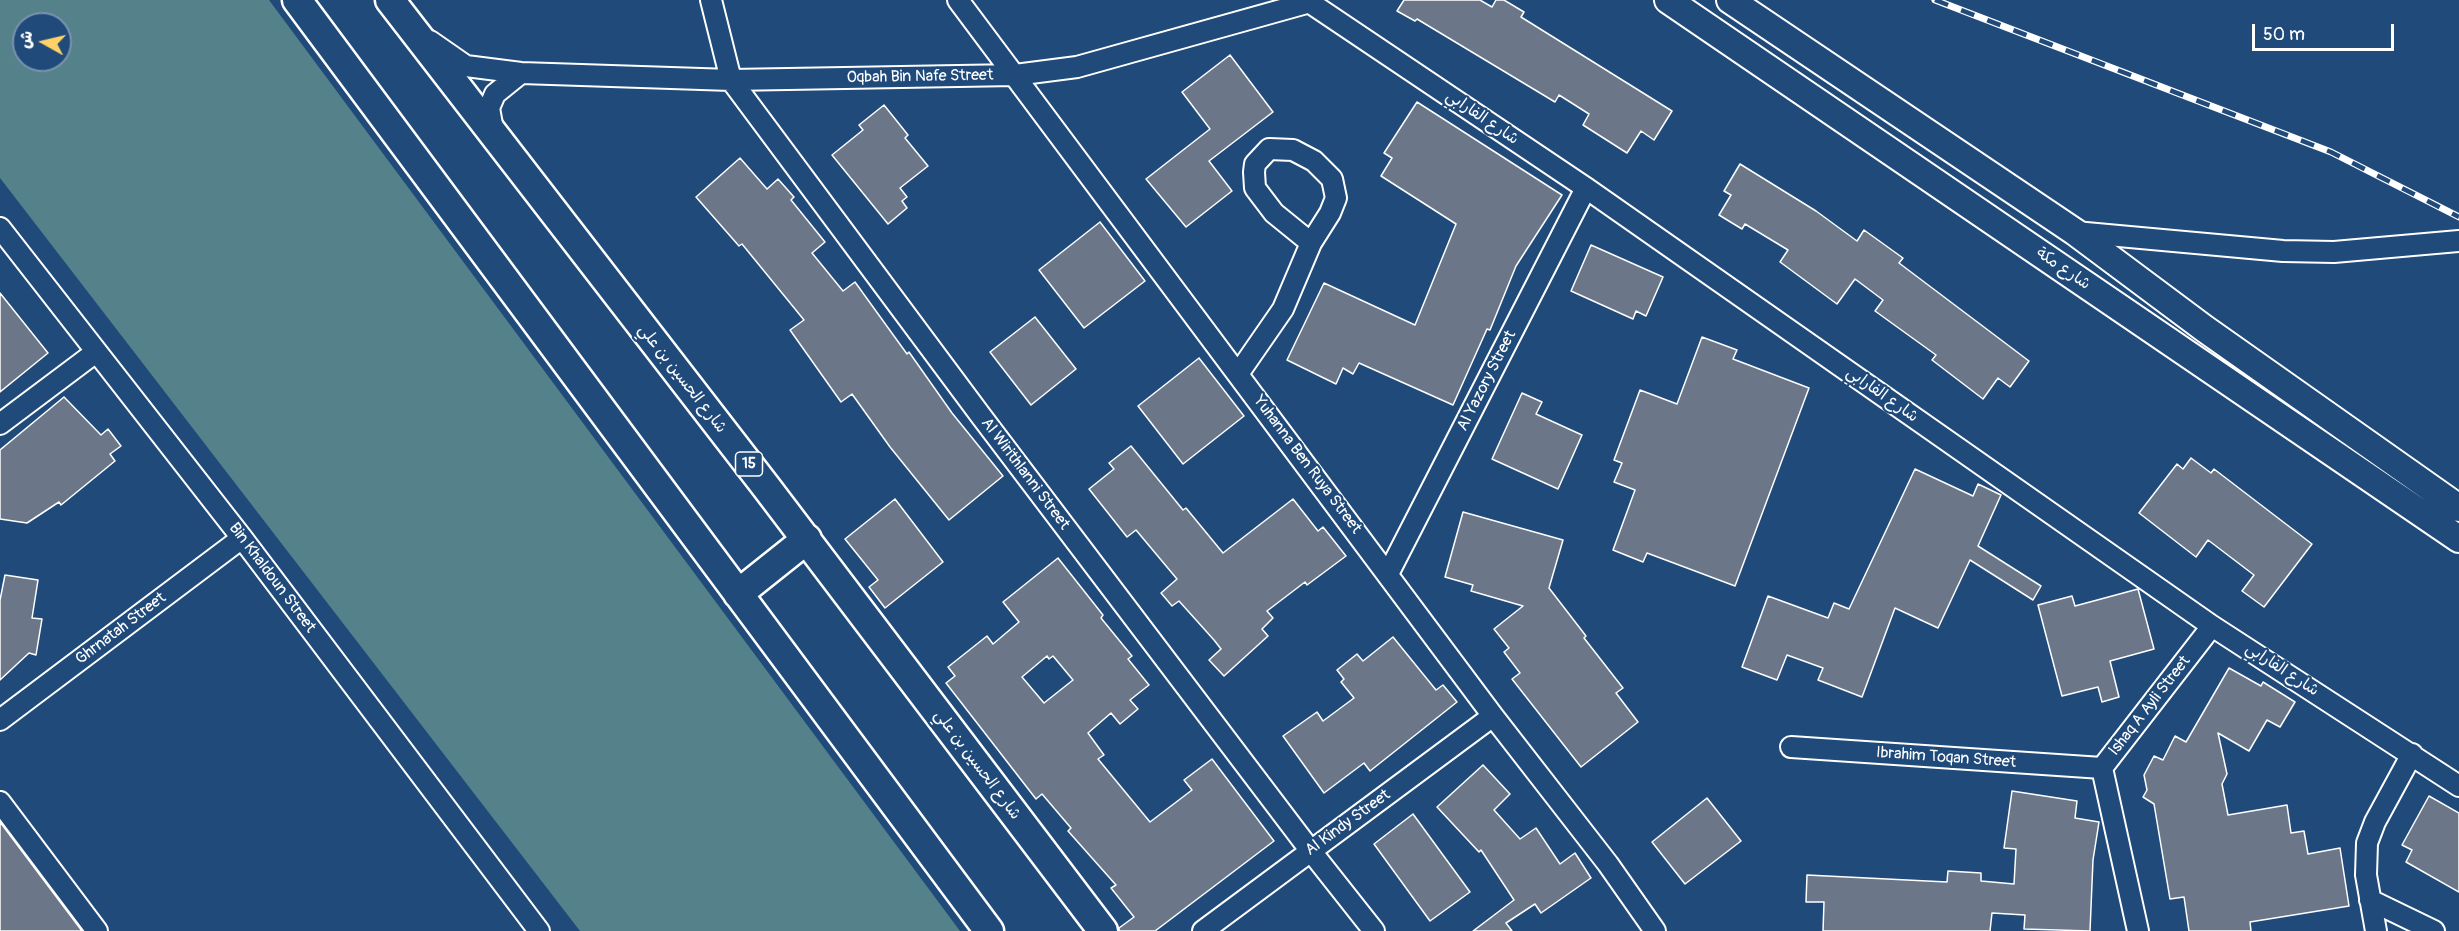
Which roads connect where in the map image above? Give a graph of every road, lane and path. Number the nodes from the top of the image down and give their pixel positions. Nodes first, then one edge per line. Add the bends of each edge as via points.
1 (297, 0) edge
2 (390, 0) edge
3 (711, 0) edge
4 (958, 0) edge
5 (1668, 0) edge
6 (1731, 0) edge
7 (1308, 1) edge
8 (412, 28) junction
9 (521, 73) junction
10 (1016, 75) junction
11 (731, 80) junction
12 (495, 138) junction
13 (1586, 189) junction
14 (0, 228) edge
15 (2075, 232) junction
16 (2459, 241) edge
17 (1311, 243) junction
18 (96, 352) junction
19 (1238, 374) junction
20 (0, 424) edge
21 (2459, 508) edge
22 (242, 538) junction
23 (807, 539) junction
24 (2459, 539) edge
25 (1388, 574) junction
26 (738, 594) junction
27 (2212, 626) junction
28 (1493, 716) junction
29 (0, 720) edge
30 (1791, 747) dead end
31 (2412, 754) junction
32 (2102, 768) junction
33 (2459, 786) edge
34 (0, 802) edge
35 (1310, 850) junction
36 (2370, 900) junction
37 (98, 931) edge
38 (539, 931) edge
39 (989, 931) edge
40 (1102, 931) edge
41 (1203, 931) edge
42 (1374, 931) edge
43 (1655, 931) edge
44 (2138, 931) edge
45 (2376, 931) edge
46 (2434, 931) edge

1 - 26 highway
2 - 8 highway, شارع الحسين بن علي / 15
3 - 11 street, Al Wirithlanni Street
4 - 10 street, Yuhanna Ben Ruya Street
5 - 24 main road, شارع مكة
6 - 15 main road
7 - 10 street, Oqbah Bin Nafe Street via 1077,67
7 - 13 street, شارع الفارابي
8 - 9 street, Oqbah Bin Nafe Street via 466,66
8 - 12 highway, شارع الحسين بن علي / 15
9 - 11 street, Oqbah Bin Nafe Street
9 - 12 street via 495,94 489,108
10 - 11 street, Oqbah Bin Nafe Street
10 - 19 street, Yuhanna Ben Ruya Street
11 - 35 street, Al Wirithlanni Street
12 - 23 highway, شارع الحسين بن علي / 15
13 - 25 street, Al Yazory Street
13 - 27 street, شارع الفارابي
14 - 18 street, Bin Khaldoun Street
15 - 16 street via 2283,251 2334,252
15 - 21 main road
17 - 17 street via 1336,198 1332,179 1293,150 1269,149 1255,164 1255,189 1274,213
17 - 19 street via 1283,309
18 - 20 street
18 - 22 street, Bin Khaldoun Street
19 - 25 street, Yuhanna Ben Ruya Street
22 - 29 street, Ghrnatah Street
22 - 38 street, Bin Khaldoun Street
23 - 26 highway
23 - 40 highway, شارع الحسين بن علي / 15
25 - 28 street, Yuhanna Ben Ruya Street
26 - 39 highway
27 - 31 street, شارع الفارابي
27 - 32 street, Ishaq A Ayli Street
28 - 35 street, Al Kindy Street
28 - 43 street, Yuhanna Ben Ruya Street
30 - 32 street, Ibrahim Toqan Street
31 - 33 street, شارع الفارابي
31 - 36 street via 2367,843
32 - 44 street, Ishaq A Ayli Street
34 - 37 street
35 - 41 street, Al Kindy Street
35 - 42 street, Al Wirithlanni Street
36 - 45 street
36 - 46 street

